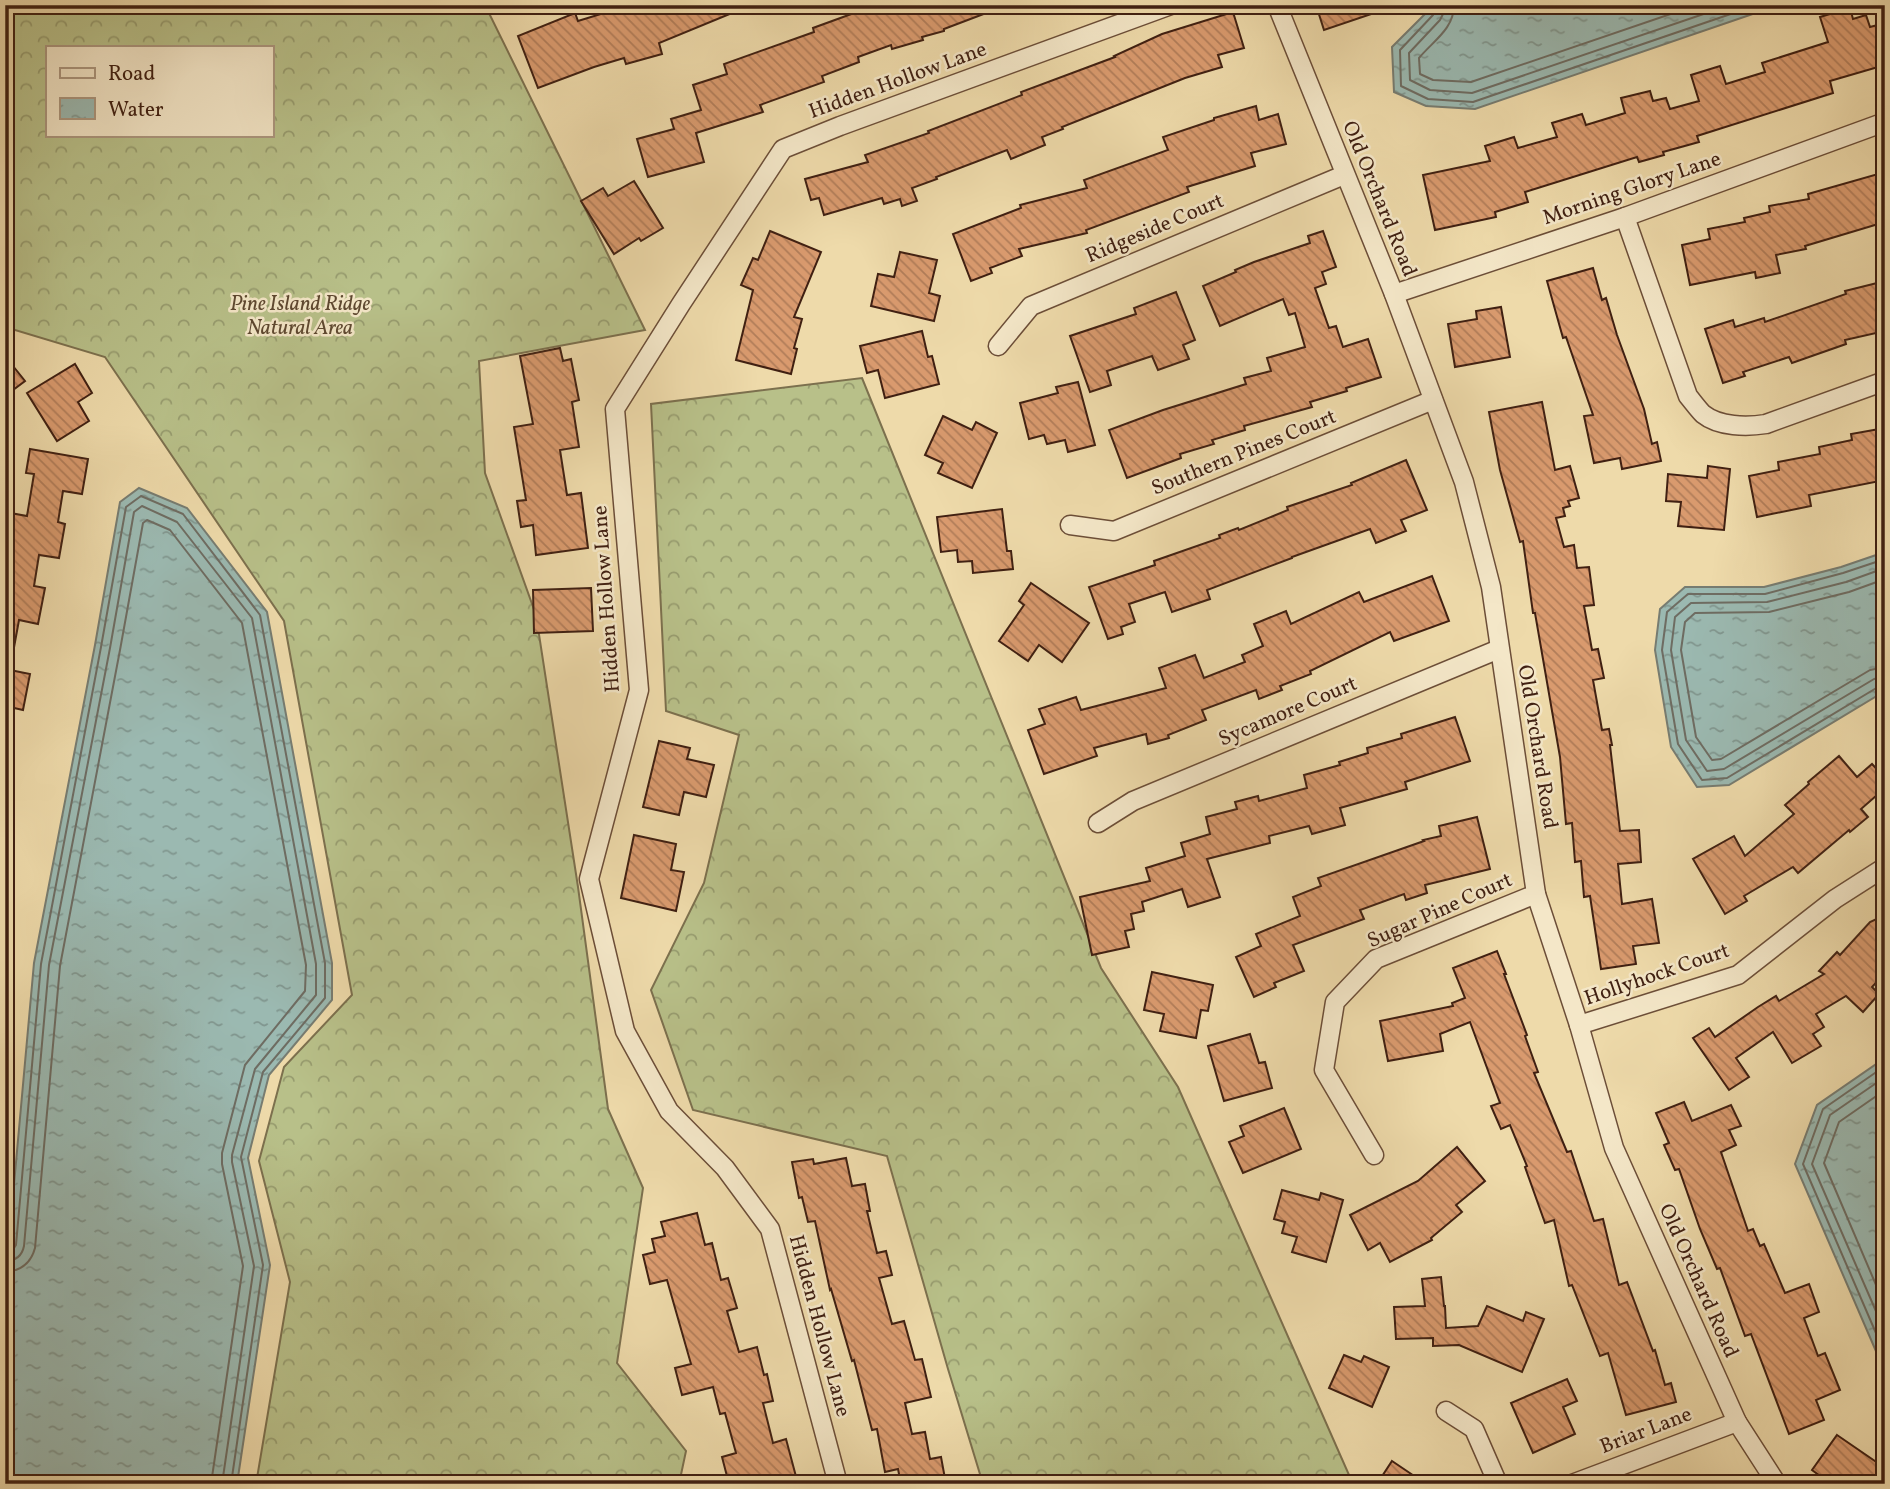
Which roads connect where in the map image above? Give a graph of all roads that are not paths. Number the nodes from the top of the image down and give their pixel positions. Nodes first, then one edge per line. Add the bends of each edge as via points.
1 (1171, 5) edge
2 (1277, 5) edge
3 (1885, 122) edge
4 (1344, 175) junction
5 (1625, 217) junction
6 (1394, 294) junction
7 (998, 346) dead end
8 (1885, 381) edge
9 (1433, 400) junction
10 (1070, 525) dead end
11 (1499, 649) junction
12 (1098, 823) dead end
13 (1885, 867) edge
14 (1536, 894) junction
15 (1579, 1025) junction
16 (1374, 1155) dead end
17 (1446, 1411) dead end
18 (1737, 1422) junction
19 (838, 1484) edge
20 (1498, 1484) edge
21 (1572, 1484) edge
22 (1777, 1484) edge

1 - 19 street, Hidden Hollow Lane via 783,149 615,409 639,690 589,879 625,1031 669,1111 725,1168 770,1229
2 - 4 street, Old Orchard Road
3 - 5 street, Morning Glory Lane
4 - 6 street, Old Orchard Road
4 - 7 street, Ridgeside Court via 1031,306
5 - 6 street, Morning Glory Lane
5 - 8 street via 1688,396 1705,416 1749,427 1766,424
6 - 9 street, Old Orchard Road
9 - 10 street, Southern Pines Court via 1114,531
9 - 11 street, Old Orchard Road via 1467,495 1491,587
11 - 12 street, Sycamore Court via 1133,801
11 - 14 street, Old Orchard Road
13 - 15 street, Hollyhock Court via 1738,975
14 - 15 street, Old Orchard Road
14 - 16 street, Sugar Pine Court via 1376,959 1335,1002 1324,1070
15 - 18 street, Old Orchard Road via 1614,1148
17 - 20 street via 1474,1429
18 - 21 street, Briar Lane
18 - 22 street, Old Orchard Road

